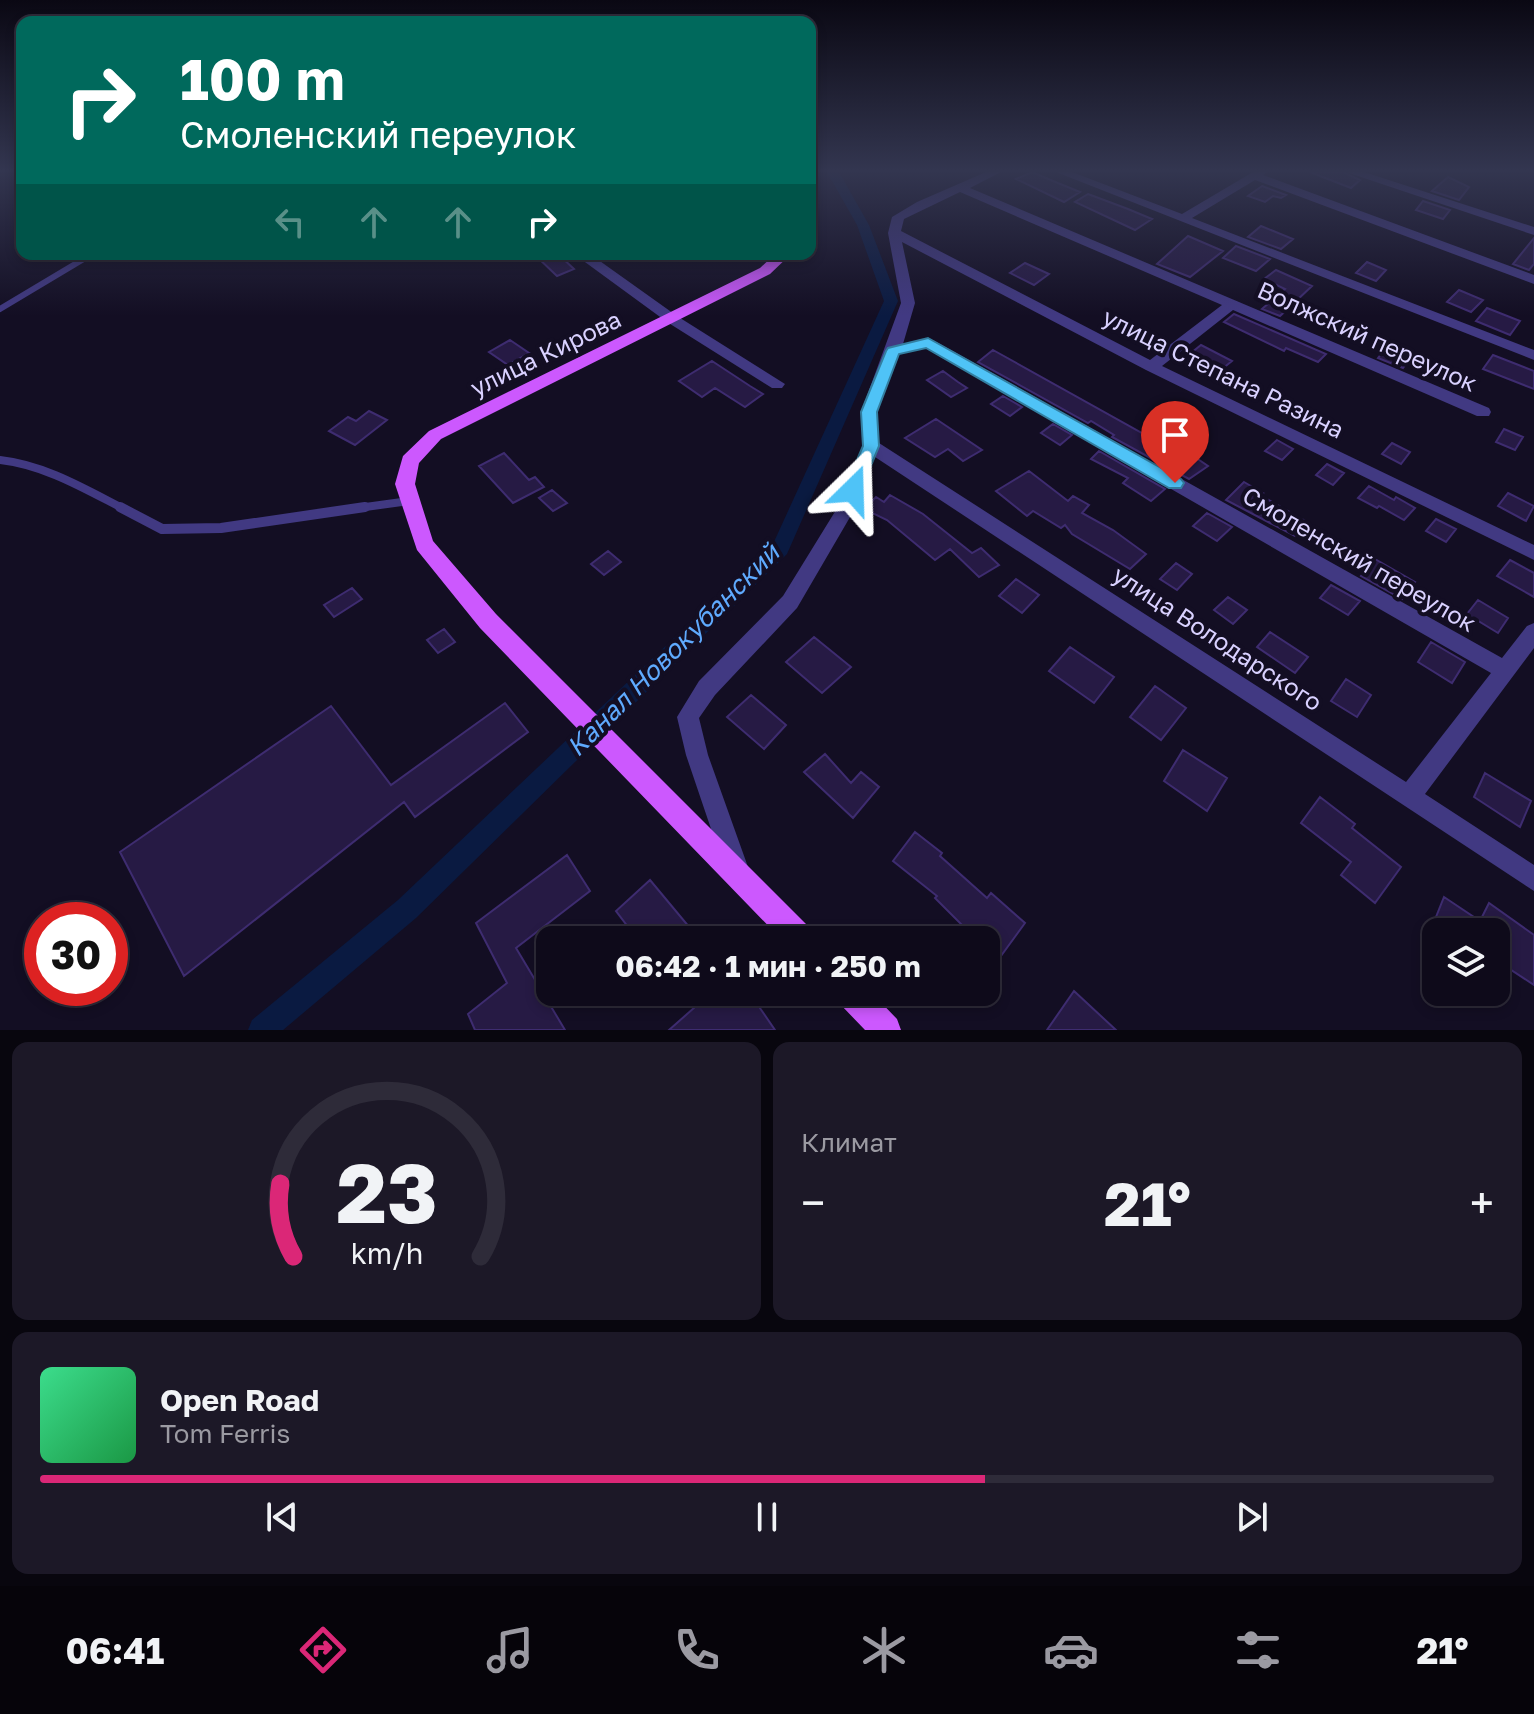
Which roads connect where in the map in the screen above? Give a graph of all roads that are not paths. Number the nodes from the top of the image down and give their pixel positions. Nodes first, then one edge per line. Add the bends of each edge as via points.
1 (897, 220) edge
2 (1037, 220) edge
3 (1185, 220) edge
4 (1377, 220) edge
5 (1508, 220) edge
6 (1531, 227) edge
7 (894, 233) junction
8 (82, 260) edge
9 (589, 260) edge
10 (777, 260) edge
11 (1534, 280) edge
12 (1234, 303) junction
13 (0, 309) edge
14 (672, 319) junction
15 (893, 351) junction
16 (1534, 355) edge
17 (1151, 367) junction
18 (777, 384) dead end
19 (1483, 412) dead end
20 (871, 446) junction
21 (0, 460) edge
22 (409, 501) junction
23 (1534, 553) edge
24 (1534, 632) edge
25 (1505, 670) junction
26 (1410, 795) junction
27 (737, 871) junction
28 (1534, 879) edge
29 (789, 926) edge
30 (860, 1006) edge
31 (874, 1026) edge

1 - 7 street
2 - 12 street, Волжский переулок
3 - 16 street
4 - 11 street
5 - 6 street
7 - 15 street via 908,303
7 - 17 street, улица Степана Разина
8 - 13 lane
9 - 14 street
10 - 14 main road, улица Кирова
12 - 17 street, Волжский переулок
12 - 19 street, Волжский переулок
14 - 18 street
14 - 22 main road, улица Кирова via 435,435 410,461 405,484
15 - 20 street via 869,412
15 - 25 street, Смоленский переулок via 928,343
17 - 23 street, улица Степана Разина
20 - 26 street, улица Володарского
20 - 27 street via 844,512 790,602 707,688 688,717
21 - 22 lane via 62,477 162,529 221,528
22 - 27 main road, улица Кирова via 424,544 488,621
24 - 25 street
25 - 26 street
26 - 28 street, улица Володарского
27 - 29 main road
30 - 31 main road

